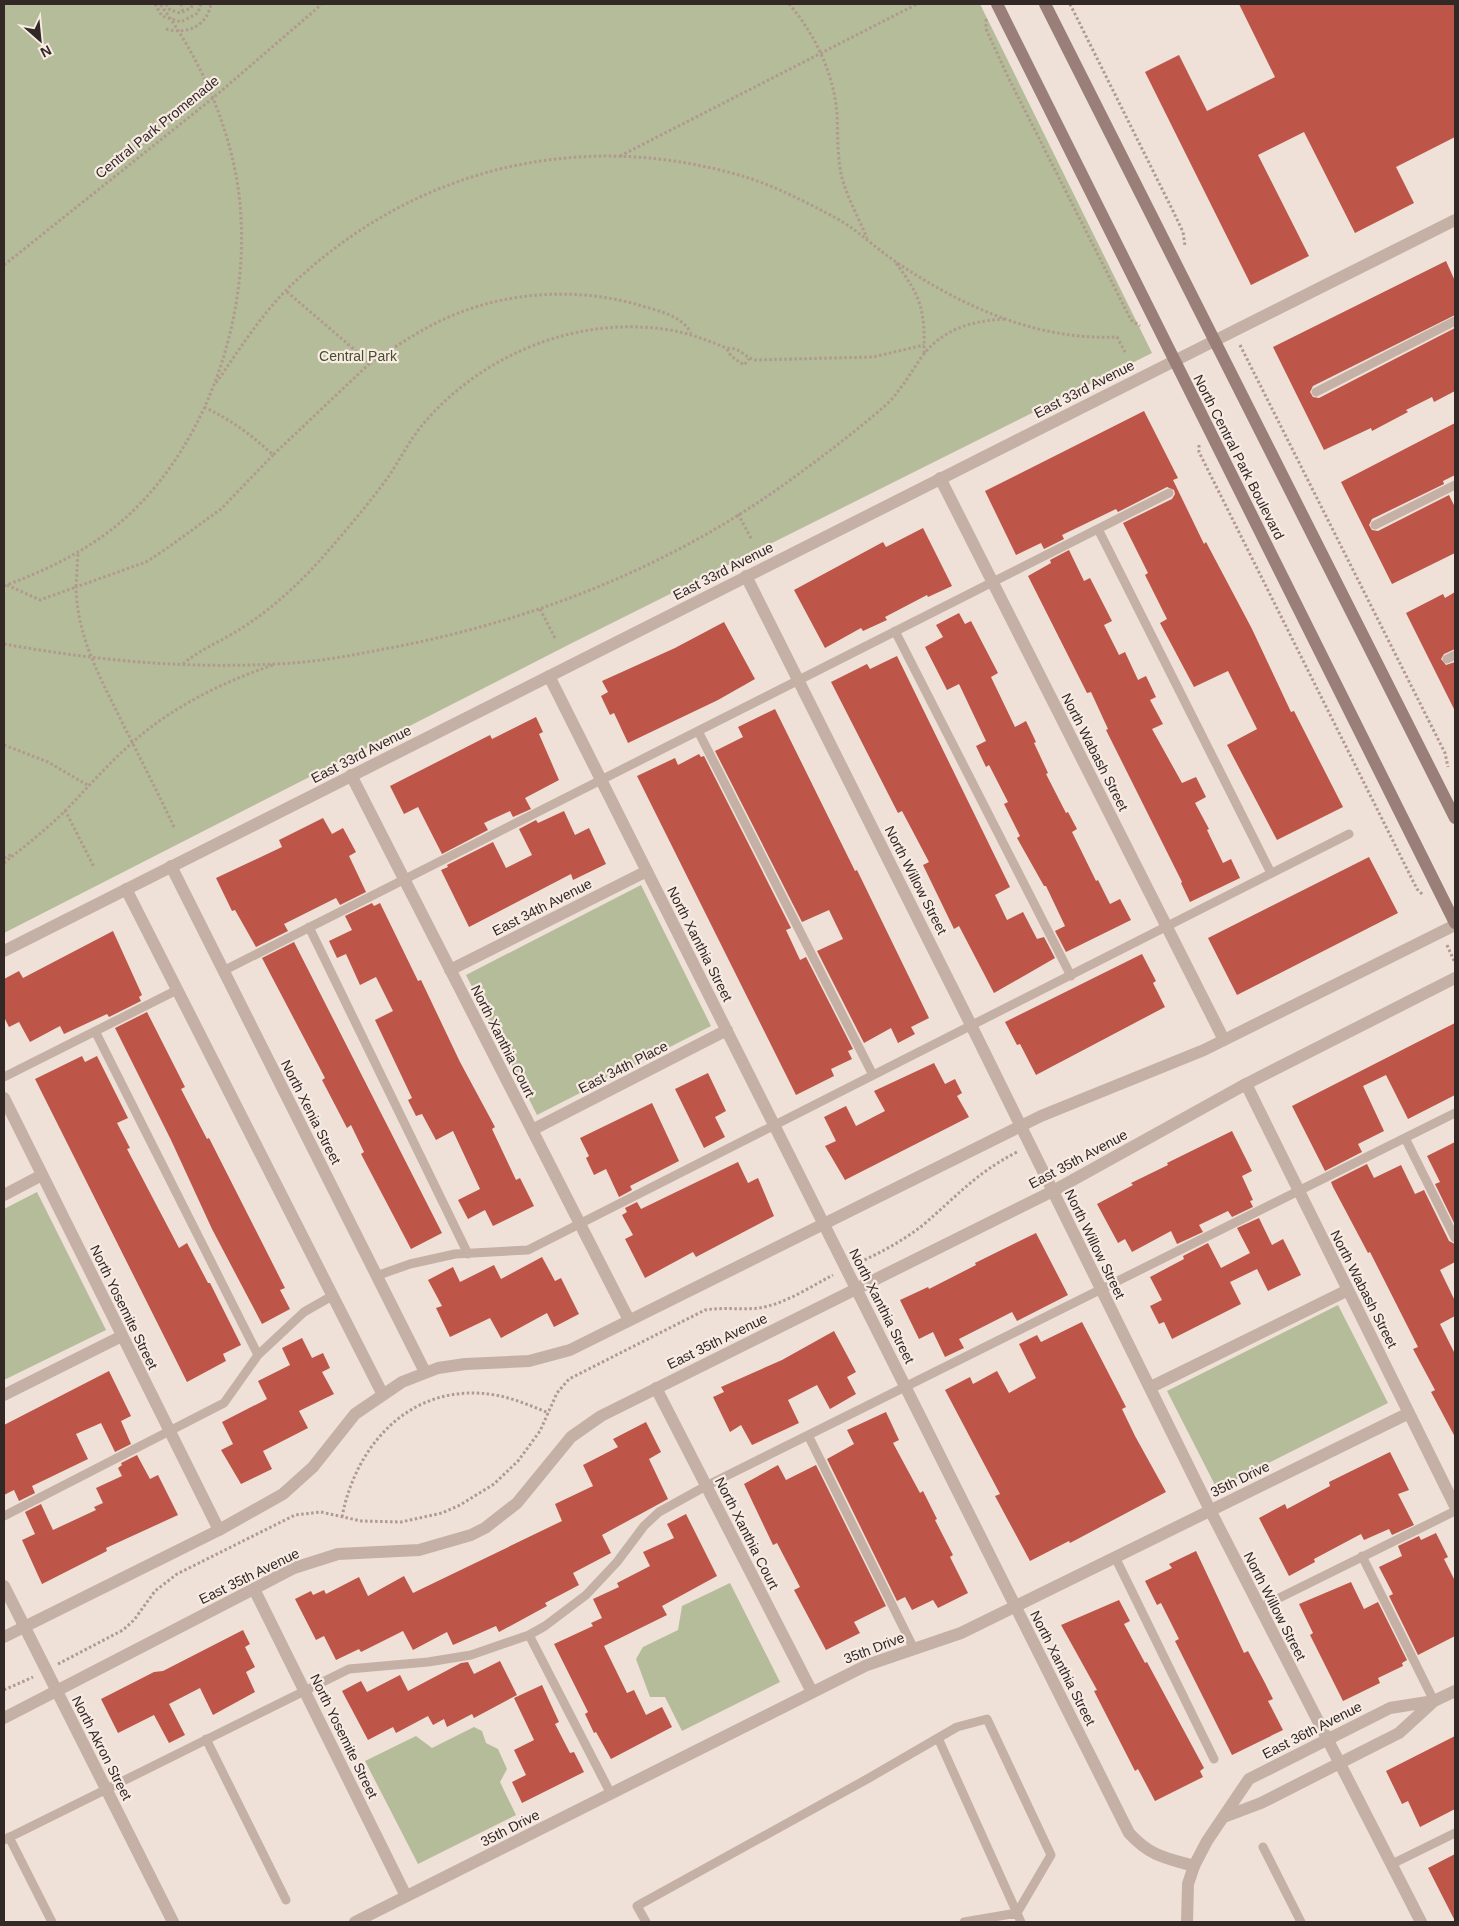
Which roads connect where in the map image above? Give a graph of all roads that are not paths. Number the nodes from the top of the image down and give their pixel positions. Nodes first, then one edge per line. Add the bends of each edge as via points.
1 (997, 4) edge
2 (1045, 4) edge
3 (1455, 220) edge
4 (1455, 321) edge
5 (1214, 341) junction
6 (1175, 361) junction
7 (1316, 392) dead end
8 (940, 478) junction
9 (1455, 484) edge
10 (1169, 493) dead end
11 (1375, 525) dead end
12 (1098, 529) junction
13 (746, 576) junction
14 (992, 582) junction
15 (895, 631) junction
16 (549, 676) junction
17 (798, 680) junction
18 (698, 731) junction
19 (351, 776) junction
20 (601, 780) junction
21 (1455, 818) edge
22 (1349, 834) dead end
23 (171, 866) junction
24 (647, 871) junction
25 (1271, 873) junction
26 (404, 879) junction
27 (126, 889) junction
28 (1455, 924) edge
29 (309, 927) junction
30 (1166, 927) junction
31 (4, 950) edge
32 (450, 970) junction
33 (223, 971) junction
34 (1071, 976) junction
35 (1455, 978) edge
36 (177, 990) junction
37 (971, 1025) junction
38 (727, 1030) junction
39 (94, 1031) junction
40 (1224, 1040) junction
41 (873, 1075) junction
42 (4, 1077) edge
43 (1246, 1084) junction
44 (4, 1098) edge
45 (1455, 1113) edge
46 (774, 1125) junction
47 (1019, 1126) junction
48 (532, 1130) junction
49 (1405, 1138) junction
50 (42, 1176) junction
51 (1053, 1191) junction
52 (1298, 1191) junction
53 (4, 1195) edge
54 (824, 1224) junction
55 (581, 1225) junction
56 (1455, 1238) edge
57 (468, 1254) junction
58 (376, 1276) junction
59 (856, 1288) junction
60 (1101, 1290) junction
61 (1348, 1290) junction
62 (332, 1296) junction
63 (629, 1320) junction
64 (122, 1336) junction
65 (258, 1355) junction
66 (425, 1372) junction
67 (906, 1386) junction
68 (1151, 1387) junction
69 (656, 1388) junction
70 (382, 1394) junction
71 (4, 1395) edge
72 (1409, 1413) junction
73 (168, 1430) junction
74 (808, 1435) junction
75 (706, 1486) junction
76 (1455, 1506) edge
77 (1210, 1510) junction
78 (1455, 1511) edge
79 (4, 1516) edge
80 (219, 1530) junction
81 (1362, 1556) junction
82 (1115, 1557) junction
83 (4, 1586) edge
84 (254, 1589) junction
85 (1015, 1606) junction
86 (1259, 1608) junction
87 (24, 1627) junction
88 (529, 1635) junction
89 (4, 1637) edge
90 (914, 1649) junction
91 (304, 1690) junction
92 (1455, 1691) edge
93 (57, 1692) junction
94 (812, 1692) junction
95 (1434, 1701) junction
96 (4, 1718) edge
97 (938, 1738) junction
98 (206, 1739) junction
99 (1327, 1739) junction
100 (1214, 1759) dead end
101 (1339, 1763) junction
102 (106, 1789) junction
103 (611, 1794) junction
104 (1224, 1817) junction
105 (1455, 1833) edge
106 (6, 1838) edge
107 (1263, 1847) dead end
108 (1392, 1864) junction
109 (1194, 1866) junction
110 (406, 1896) junction
111 (286, 1900) dead end
112 (1016, 1913) junction
113 (52, 1922) edge
114 (173, 1922) edge
115 (355, 1922) edge
116 (646, 1922) edge
117 (964, 1922) edge
118 (1021, 1922) edge
119 (1187, 1922) edge
120 (1301, 1922) edge
121 (1421, 1922) edge

1 - 6 main road, North Central Park Boulevard
2 - 5 main road
3 - 5 street, East 33rd Avenue
4 - 7 lane
5 - 6 street, East 33rd Avenue
5 - 21 main road
6 - 8 street, East 33rd Avenue
6 - 28 main road, North Central Park Boulevard
8 - 13 street, East 33rd Avenue
8 - 14 street, North Wabash Street
9 - 11 lane
10 - 12 lane
12 - 14 lane
12 - 25 lane
13 - 16 street, East 33rd Avenue
13 - 17 street, North Willow Street
14 - 15 lane
14 - 30 street, North Wabash Street
15 - 17 lane
15 - 34 lane
16 - 19 street, East 33rd Avenue
16 - 20 street, North Xanthia Street
17 - 18 lane
17 - 37 street, North Willow Street
18 - 20 lane
18 - 41 lane
19 - 23 street, East 33rd Avenue
19 - 26 street, North Xanthia Court
20 - 24 street, North Xanthia Street
20 - 26 lane
22 - 25 lane
23 - 27 street, East 33rd Avenue
23 - 33 street, North Xenia Street
24 - 32 street, East 34th Avenue
24 - 38 street, North Xanthia Street
25 - 30 lane
26 - 29 lane
26 - 32 street, North Xanthia Court
27 - 31 street, East 33rd Avenue
27 - 36 street
28 - 40 street
29 - 33 lane
29 - 57 lane
30 - 34 lane
30 - 40 street, North Wabash Street
32 - 48 street, North Xanthia Court
33 - 58 street, North Xenia Street
34 - 37 lane
35 - 43 street, East 35th Avenue
36 - 39 lane
36 - 62 street
37 - 41 lane
37 - 47 street, North Willow Street
38 - 46 street, North Xanthia Street
38 - 48 street, East 34th Place
39 - 42 lane
39 - 65 lane
40 - 47 street
41 - 46 lane
43 - 51 street, East 35th Avenue
43 - 52 street, North Wabash Street
44 - 50 street, North Yosemite Street
45 - 49 lane
46 - 54 street, North Xanthia Street
46 - 55 lane
47 - 51 street, North Willow Street
47 - 54 street
48 - 55 street, North Xanthia Court
49 - 52 lane
49 - 56 lane
50 - 53 street
50 - 64 street, North Yosemite Street
51 - 59 street, East 35th Avenue
51 - 60 street, North Willow Street
52 - 60 lane
52 - 61 street, North Wabash Street
54 - 59 street, North Xanthia Street
54 - 63 street
55 - 57 lane via 528,1250
55 - 63 street, North Xanthia Court
57 - 58 lane via 410,1264
58 - 66 street, North Xenia Street
59 - 67 street, North Xanthia Street
59 - 69 street, East 35th Avenue
60 - 67 lane
60 - 68 street, North Willow Street
61 - 68 street
61 - 72 street, North Wabash Street
62 - 65 lane via 304,1312
62 - 70 street
63 - 66 street via 570,1350 544,1358 465,1364
64 - 71 street
64 - 73 street, North Yosemite Street
65 - 73 lane via 224,1403
66 - 70 street
67 - 74 lane
67 - 85 street, North Xanthia Street
68 - 77 street, North Willow Street
69 - 75 street, North Xanthia Court
69 - 84 street, East 35th Avenue via 586,1425 560,1448 516,1503 485,1528 419,1550 354,1552 319,1559
70 - 80 street via 355,1414 314,1466 291,1489
72 - 76 street, North Wabash Street
72 - 77 street, 35th Drive
73 - 79 lane
73 - 80 street, North Yosemite Street
74 - 75 lane
74 - 90 lane
75 - 88 lane via 659,1512 586,1595
75 - 94 street, North Xanthia Court
77 - 82 street, 35th Drive
77 - 86 street, North Willow Street
78 - 81 lane
80 - 87 street
81 - 86 lane
81 - 95 lane
82 - 85 street, 35th Drive
82 - 100 lane
83 - 87 street, North Akron Street
84 - 91 street, North Yosemite Street
84 - 93 street, East 35th Avenue
85 - 90 street, 35th Drive via 961,1633
85 - 109 street, North Xanthia Street via 1129,1833 1143,1848
86 - 99 street, North Willow Street
87 - 89 street
87 - 93 street, North Akron Street
88 - 91 lane via 471,1655 349,1669
88 - 103 lane
90 - 94 street, 35th Drive via 867,1665
91 - 98 lane
91 - 110 street, North Yosemite Street
92 - 95 street, East 36th Avenue
93 - 96 street, East 35th Avenue
93 - 102 street, North Akron Street
94 - 103 street, 35th Drive
95 - 99 street, East 36th Avenue via 1390,1708
95 - 101 street, East 36th Avenue via 1399,1733
97 - 112 lane
97 - 112 lane via 957,1727 987,1719 1051,1855
97 - 116 lane via 637,1906
98 - 102 lane
98 - 111 lane
99 - 101 street, North Willow Street
99 - 104 street, East 36th Avenue via 1249,1779
101 - 104 street, East 36th Avenue via 1261,1803
101 - 108 street, North Willow Street
102 - 106 lane
102 - 114 street, North Akron Street
103 - 110 street, 35th Drive
104 - 109 street, East 36th Avenue
105 - 108 lane
106 - 113 lane
107 - 120 lane
108 - 121 street, North Willow Street
109 - 119 street via 1188,1884
110 - 115 street, 35th Drive
112 - 117 lane
112 - 118 lane

